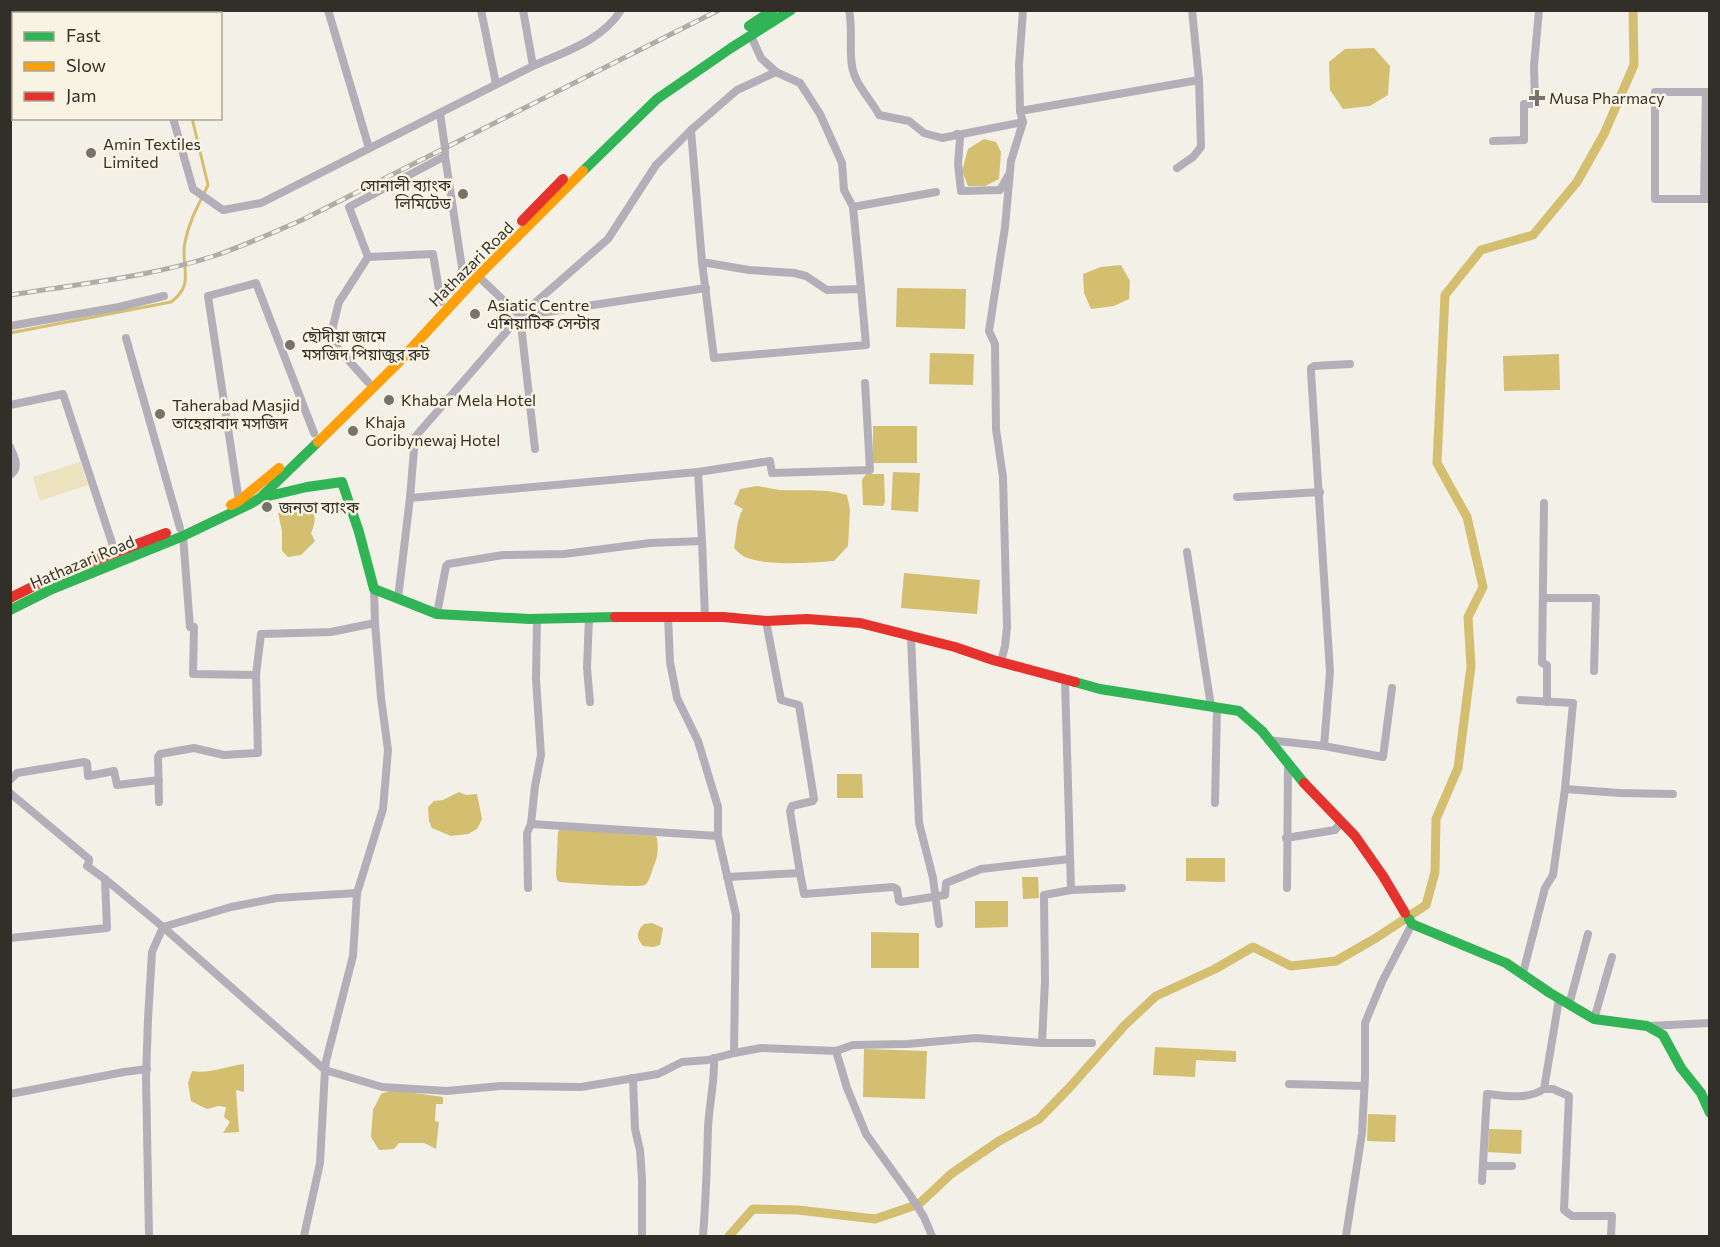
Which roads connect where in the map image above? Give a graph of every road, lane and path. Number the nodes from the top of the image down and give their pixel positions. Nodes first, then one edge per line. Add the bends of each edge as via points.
1 (328, 10) edge
2 (481, 10) edge
3 (523, 10) edge
4 (621, 10) edge
5 (773, 10) edge
6 (791, 10) edge
7 (849, 10) edge
8 (1023, 10) edge
9 (1192, 10) edge
10 (1539, 10) edge
11 (751, 36) junction
12 (533, 66) junction
13 (776, 72) junction
14 (1199, 80) junction
15 (496, 84) junction
16 (1708, 92) edge
17 (1020, 111) junction
18 (440, 113) junction
19 (174, 120) edge
20 (1023, 122) junction
21 (691, 130) junction
22 (957, 134) junction
23 (1493, 141) dead end
24 (369, 148) junction
25 (445, 156) junction
26 (1177, 168) dead end
27 (1010, 173) junction
28 (936, 192) dead end
29 (1707, 199) edge
30 (853, 207) junction
31 (368, 257) junction
32 (702, 262) junction
33 (478, 276) junction
34 (464, 281) junction
35 (705, 288) junction
36 (861, 289) junction
37 (164, 296) dead end
38 (441, 302) junction
39 (520, 316) junction
40 (10, 326) edge
41 (126, 338) dead end
42 (1350, 364) dead end
43 (368, 382) junction
44 (865, 383) dead end
45 (10, 405) edge
46 (314, 433) junction
47 (10, 447) edge
48 (535, 449) dead end
49 (698, 472) junction
50 (10, 474) edge
51 (1320, 492) junction
52 (1237, 497) dead end
53 (260, 498) junction
54 (410, 498) junction
55 (239, 501) junction
56 (1544, 503) dead end
57 (182, 532) junction
58 (702, 541) junction
59 (115, 552) junction
60 (1187, 552) dead end
61 (374, 589) junction
62 (10, 598) edge
63 (398, 598) junction
64 (1543, 598) junction
65 (10, 610) edge
66 (437, 614) junction
67 (668, 616) junction
68 (589, 617) junction
69 (705, 617) junction
70 (537, 619) junction
71 (766, 621) junction
72 (375, 623) junction
73 (911, 637) junction
74 (1001, 662) junction
75 (1594, 671) dead end
76 (256, 675) junction
77 (1065, 680) junction
78 (1392, 688) dead end
79 (1520, 700) dead end
80 (590, 702) dead end
81 (1547, 702) junction
82 (1214, 706) junction
83 (1268, 740) junction
84 (1324, 746) junction
85 (1288, 765) junction
86 (10, 780) edge
87 (159, 780) junction
88 (1565, 789) junction
89 (10, 793) edge
90 (1673, 794) dead end
91 (159, 802) dead end
92 (1215, 802) dead end
93 (1341, 822) junction
94 (531, 824) junction
95 (718, 836) junction
96 (1286, 838) junction
97 (1070, 859) junction
98 (800, 873) junction
99 (727, 878) junction
100 (105, 879) junction
101 (528, 888) dead end
102 (1122, 888) dead end
103 (1287, 888) dead end
104 (1071, 890) junction
105 (357, 893) junction
106 (936, 896) junction
107 (1409, 918) junction
108 (939, 924) dead end
109 (163, 927) junction
110 (1588, 934) dead end
111 (10, 938) edge
112 (1612, 957) dead end
113 (1523, 973) junction
114 (1564, 1002) junction
115 (1594, 1019) junction
116 (1710, 1023) edge
117 (1647, 1026) junction
118 (1042, 1043) junction
119 (1092, 1043) dead end
120 (836, 1051) junction
121 (734, 1053) junction
122 (714, 1058) junction
123 (147, 1069) junction
124 (325, 1070) junction
125 (633, 1078) junction
126 (1289, 1084) dead end
127 (1364, 1086) junction
128 (1544, 1089) junction
129 (10, 1094) edge
130 (1710, 1113) edge
131 (1483, 1166) junction
132 (1512, 1167) dead end
133 (1482, 1181) dead end
134 (149, 1236) edge
135 (304, 1236) edge
136 (642, 1236) edge
137 (703, 1236) edge
138 (932, 1236) edge
139 (1346, 1236) edge
140 (1611, 1236) edge

1 - 24 street
2 - 15 street
3 - 12 street
4 - 12 street via 592,39
5 - 34 main road, Hathazari Road via 648,95
6 - 11 main road, Hathazari Road
7 - 22 street via 853,26 852,67 879,115 909,122 924,133 942,138
8 - 17 street
9 - 14 street
10 - 23 street via 1535,104 1524,104 1524,140
11 - 13 street via 761,58
11 - 33 main road, Hathazari Road via 657,99
12 - 15 street
13 - 21 street via 736,90
13 - 30 street via 800,83 820,114 842,163 844,190
14 - 17 street
14 - 26 street via 1201,147
15 - 18 street
16 - 29 street
16 - 29 street via 1655,92 1654,199
17 - 20 street
18 - 24 street
18 - 25 street
19 - 24 street via 193,189 223,210 261,203
20 - 22 street
20 - 27 street
21 - 32 street
21 - 39 street via 656,165 608,239
22 - 27 street via 961,191 1000,190
25 - 31 street via 349,207
25 - 34 street
27 - 74 street via 989,331 995,344 996,429 1003,477 1007,627
28 - 30 street
30 - 36 street
31 - 38 street via 433,254
31 - 43 street via 339,302 333,343
32 - 35 street
32 - 36 street via 794,273 807,276 827,290
33 - 39 street
33 - 53 main road, Hathazari Road via 394,366
34 - 38 main road, Hathazari Road
35 - 36 street via 714,358 866,345
35 - 39 street
37 - 40 street
38 - 43 main road, Hathazari Road
39 - 48 street
39 - 54 street via 415,437
41 - 57 street
42 - 51 street via 1311,368
43 - 46 main road, Hathazari Road
44 - 49 street via 870,470 772,473 770,461
45 - 59 street via 63,394
46 - 55 main road, Hathazari Road
46 - 55 street via 256,283 208,296
47 - 50 street via 17,464
49 - 54 street
49 - 58 street
51 - 52 street
51 - 84 street via 1330,672
53 - 57 main road, Hathazari Road
53 - 61 main road via 342,482
54 - 63 street
55 - 57 main road, Hathazari Road
56 - 64 street
57 - 59 main road, Hathazari Road
57 - 65 main road, Hathazari Road
57 - 76 street via 190,627 194,627 193,674
58 - 66 street via 564,554 503,555 448,564
58 - 69 street
59 - 62 main road, Hathazari Road
60 - 82 street
61 - 63 main road
61 - 72 street
63 - 66 main road
64 - 75 street via 1596,598
64 - 81 street via 1542,663 1547,665
66 - 70 main road
67 - 68 main road
67 - 69 main road
67 - 95 street via 670,662 677,698 698,741 718,807
68 - 70 main road
68 - 80 street
69 - 71 main road
70 - 94 street via 541,755
71 - 73 main road via 860,623
71 - 98 street via 781,700 799,705 814,799 792,806 790,811
72 - 76 street via 331,632 261,634
72 - 105 street via 388,750 383,809
73 - 74 main road
73 - 106 street via 919,823
74 - 77 main road
76 - 87 street via 258,753 224,755 194,748 160,754
77 - 82 main road
77 - 97 street
78 - 84 street via 1383,757
79 - 81 street
81 - 88 street via 1573,703
82 - 83 main road via 1239,711
82 - 92 street
83 - 84 street
83 - 85 main road
85 - 93 main road
85 - 96 street
86 - 87 street via 19,773 84,762 88,776 114,771 117,785
87 - 91 street
88 - 90 street
88 - 113 street via 1553,875 1545,888
89 - 100 street via 89,859 87,866
93 - 96 street via 1335,830
93 - 107 main road via 1355,836
94 - 95 street
94 - 101 street via 526,840
95 - 99 street
96 - 103 street
97 - 104 street
97 - 106 street via 981,869 946,883 945,895
98 - 99 street
98 - 106 street via 804,894 893,886 901,902
99 - 121 street via 736,915
100 - 109 street
100 - 111 street via 107,928
102 - 104 street
104 - 118 street via 1044,895
105 - 109 street via 277,898 231,906
105 - 124 street via 353,956
106 - 108 street
107 - 113 main road
107 - 127 street via 1365,1023
109 - 123 street via 152,952
109 - 124 street
110 - 114 street
112 - 115 street
113 - 114 main road
114 - 115 main road
114 - 128 street
115 - 117 main road
116 - 117 street
117 - 130 main road via 1663,1035
118 - 119 street
118 - 120 street via 976,1038 853,1045
120 - 121 street via 761,1048
120 - 138 street via 866,1134 910,1195
121 - 122 street
122 - 125 street via 682,1062 658,1074
122 - 137 street
123 - 129 street
123 - 134 street
124 - 125 street via 382,1087 447,1091 500,1086 581,1087
124 - 135 street via 320,1163
125 - 136 street via 642,1179
126 - 127 street
127 - 139 street via 1362,1134
128 - 131 street via 1534,1095 1487,1094
128 - 140 street via 1569,1096 1564,1210 1572,1216 1612,1216
131 - 132 street
131 - 133 street

